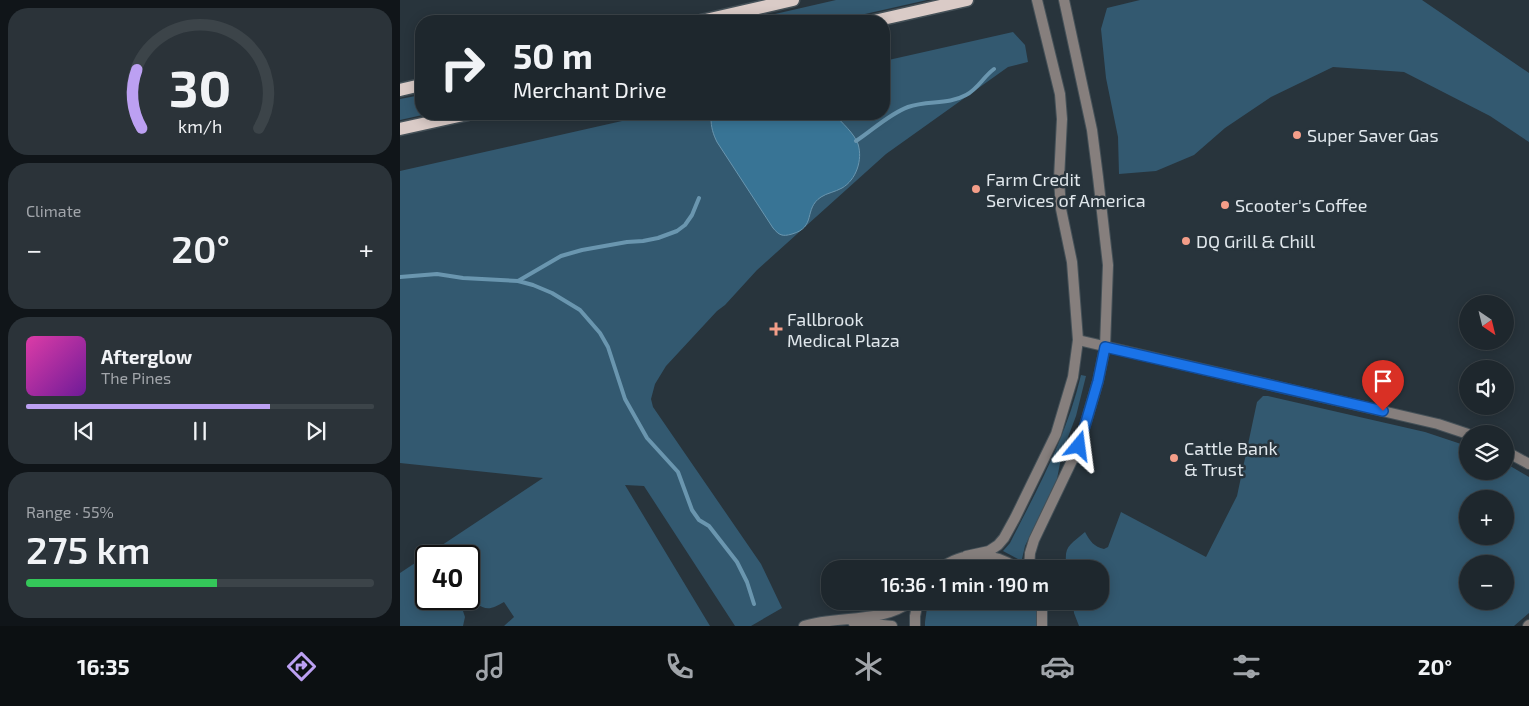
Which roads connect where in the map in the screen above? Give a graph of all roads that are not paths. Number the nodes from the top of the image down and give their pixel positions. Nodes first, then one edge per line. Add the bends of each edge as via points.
1 (793, 0) edge
2 (968, 0) edge
3 (1037, 0) edge
4 (1064, 0) edge
5 (727, 15) edge
6 (890, 17) edge
7 (415, 86) edge
8 (400, 90) edge
9 (441, 120) edge
10 (400, 129) edge
11 (1078, 340) junction
12 (1105, 347) junction
13 (1459, 431) edge
14 (1514, 456) edge
15 (1529, 464) edge
16 (966, 556) junction
17 (955, 560) edge
18 (1001, 560) edge
19 (1030, 560) edge
20 (896, 610) edge
21 (916, 610) edge
22 (1041, 610) edge
23 (827, 621) junction
24 (1043, 625) edge
25 (804, 626) edge
26 (892, 626) edge
27 (916, 626) edge

1 - 5 main road
2 - 6 main road
3 - 11 street via 1060,94 1060,202 1072,262
4 - 12 street via 1092,130 1098,177 1108,265
7 - 8 main road
9 - 10 main road
11 - 12 street
11 - 16 street via 1073,377 1056,434 1015,518 998,545 989,551
12 - 13 street
12 - 19 street via 1079,446 1034,540
14 - 15 street
16 - 17 street
16 - 18 street
20 - 23 street
21 - 27 street
22 - 24 street
23 - 25 street
23 - 26 street

